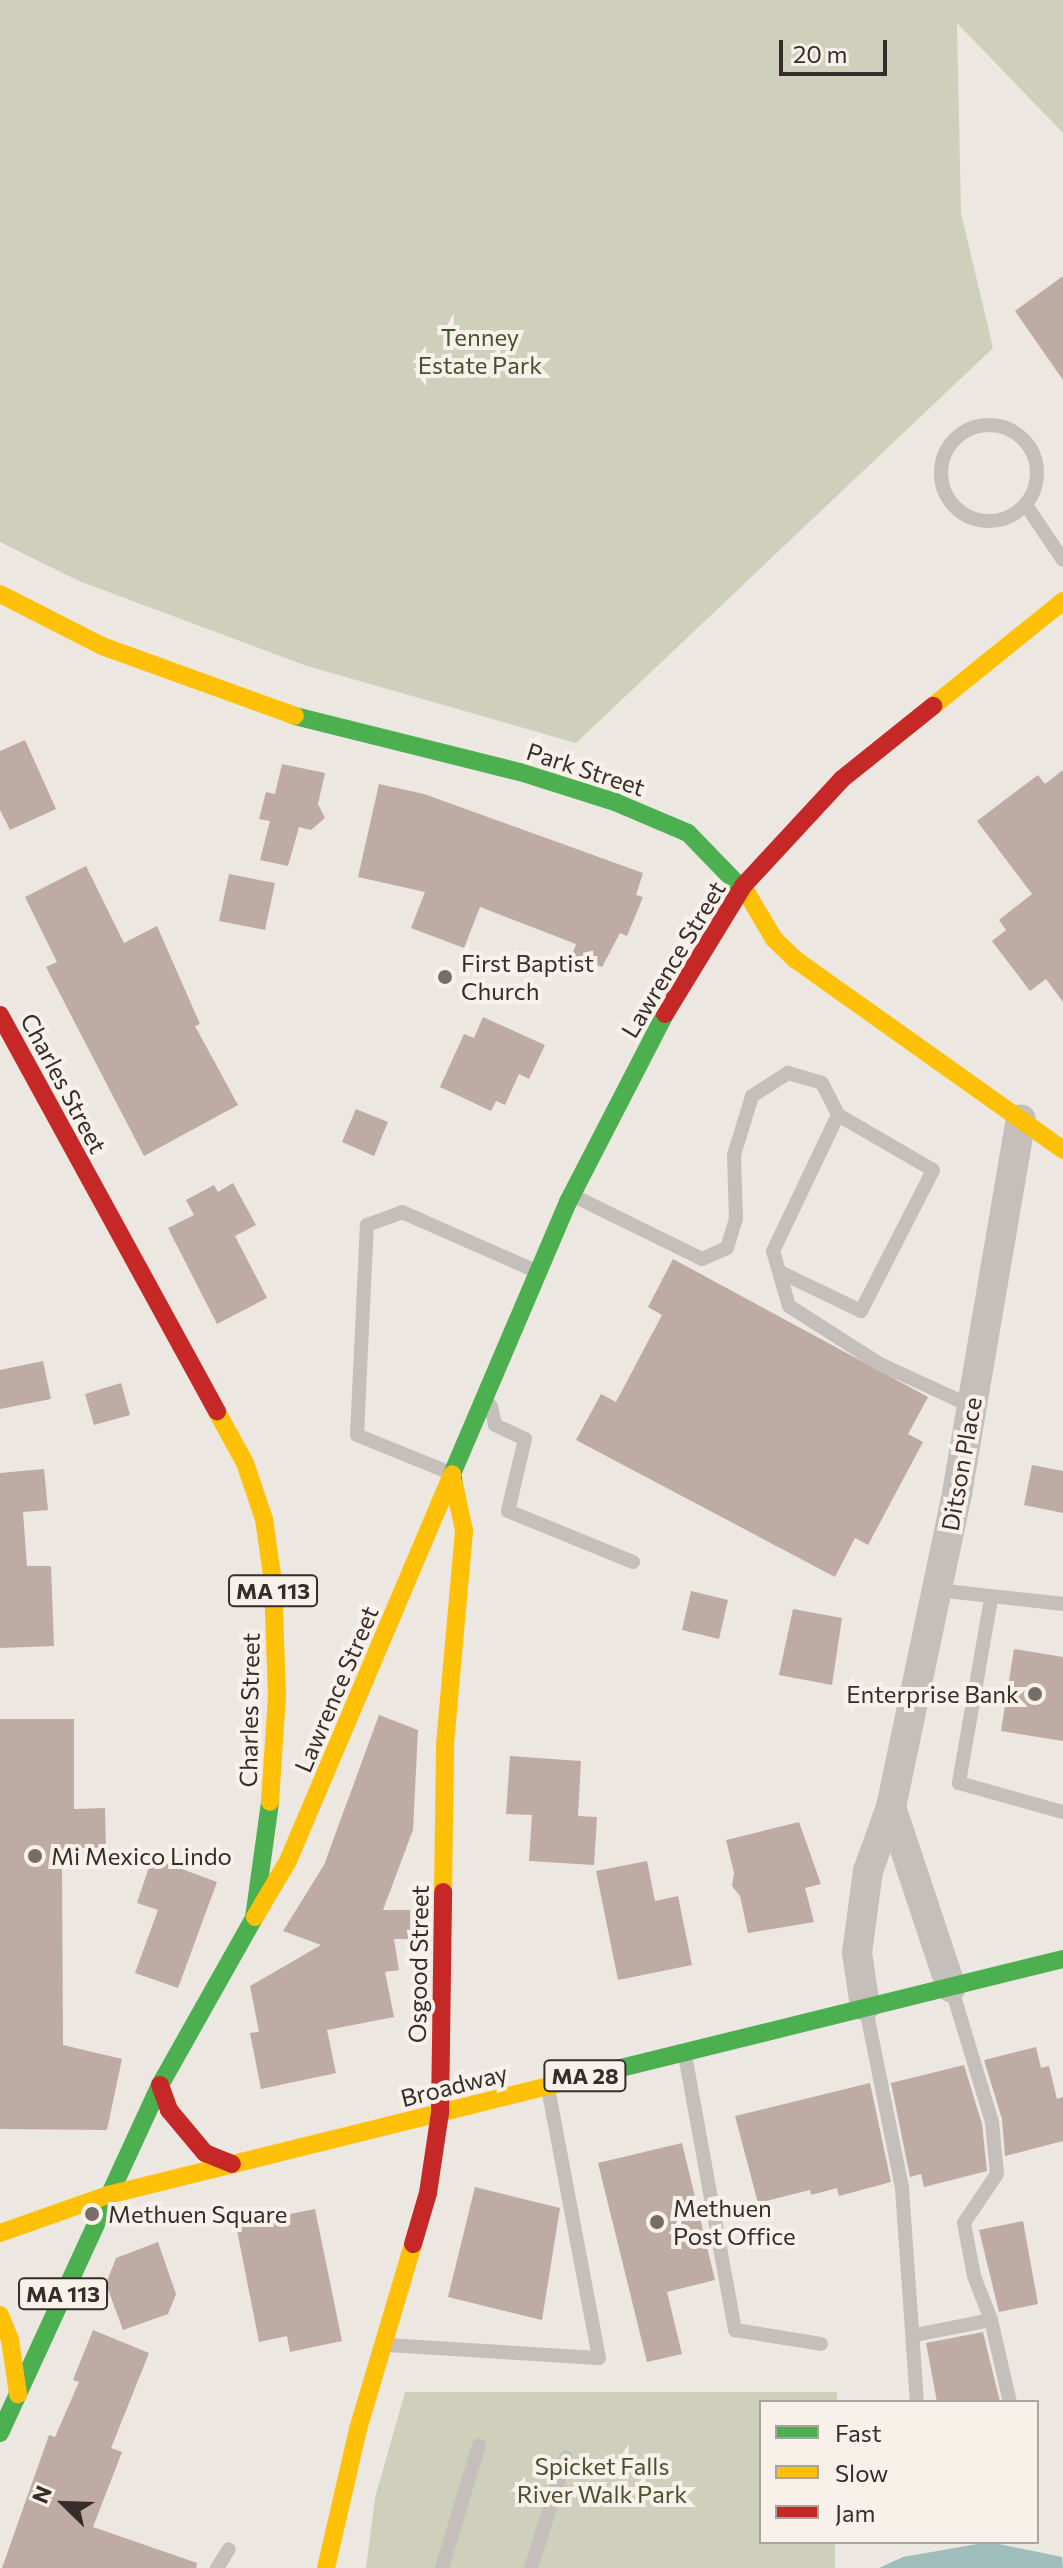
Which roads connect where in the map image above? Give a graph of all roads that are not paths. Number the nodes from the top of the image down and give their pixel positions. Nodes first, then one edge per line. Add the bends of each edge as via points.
1 (1026, 505) junction
2 (1063, 560) edge
3 (0, 594) edge
4 (1063, 601) edge
5 (743, 886) junction
6 (0, 1015) edge
7 (838, 1115) junction
8 (1021, 1119) junction
9 (1063, 1150) edge
10 (572, 1195) junction
11 (537, 1272) junction
12 (780, 1272) junction
13 (485, 1396) junction
14 (971, 1406) junction
15 (452, 1474) junction
16 (633, 1562) dead end
17 (937, 1590) junction
18 (991, 1599) junction
19 (1063, 1604) edge
20 (891, 1807) junction
21 (1063, 1812) edge
22 (254, 1918) junction
23 (1063, 1959) edge
24 (951, 1987) junction
25 (865, 2006) junction
26 (684, 2051) junction
27 (160, 2085) junction
28 (547, 2086) junction
29 (440, 2113) junction
30 (232, 2164) junction
31 (108, 2195) junction
32 (0, 2233) edge
33 (0, 2315) edge
34 (991, 2320) junction
35 (915, 2335) junction
36 (382, 2344) junction
37 (821, 2344) dead end
38 (18, 2394) junction
39 (917, 2400) edge
40 (1010, 2400) edge
41 (0, 2433) edge
42 (479, 2445) dead end
43 (566, 2457) dead end
44 (229, 2549) dead end
45 (217, 2568) edge
46 (326, 2568) edge
47 (442, 2568) edge
48 (531, 2568) edge

1 - 1 lane via 1000,520 985,521 958,509 947,497 941,465 957,437 986,425 1017,433 1036,459 1038,475
1 - 2 lane
3 - 5 main road, Park Street via 102,646 260,707 520,772 654,817 707,845
4 - 5 main road, Lawrence Street via 842,779
5 - 8 main road, Park Street via 774,939 796,960
5 - 10 main road, Lawrence Street via 662,1019
6 - 22 main road, Charles Street / MA 113 via 180,1352 233,1439 264,1519 273,1582 277,1696 270,1809
7 - 10 lane via 822,1083 788,1073 752,1096 734,1155 736,1219 727,1248 702,1259
7 - 12 lane via 773,1251
7 - 12 lane via 933,1170 861,1311
8 - 9 main road, Park Street
8 - 14 street, Ditson Place
10 - 11 main road, Lawrence Street
11 - 13 main road, Lawrence Street
11 - 15 lane via 402,1212 367,1225 357,1435
12 - 14 lane via 789,1306 878,1363
13 - 15 main road
13 - 16 lane via 495,1425 525,1439 508,1511
14 - 17 street, Ditson Place
15 - 22 main road, Lawrence Street via 288,1861
15 - 29 main road, Osgood Street via 464,1530 445,1744
17 - 18 lane
17 - 20 street, Ditson Place
18 - 19 lane
18 - 21 lane via 959,1783
20 - 24 street
20 - 25 street, Ditson Place via 866,1885 857,1953
22 - 27 main road, Charles Street / MA 113
23 - 24 main road, Broadway / MA 28
24 - 25 main road, Broadway / MA 28
24 - 34 lane via 992,2122 997,2174 964,2223 974,2276
25 - 26 main road, Broadway / MA 28
25 - 35 lane via 902,2188
26 - 28 main road, Broadway / MA 28
26 - 37 lane via 735,2330
27 - 30 main road via 169,2110 205,2153
27 - 31 main road, Charles Street / MA 113
28 - 29 main road, Broadway / MA 28
28 - 36 lane via 599,2358
29 - 30 main road, Broadway / MA 28
29 - 36 main road, Osgood Street via 428,2193
30 - 31 main road, Broadway / MA 28
31 - 32 main road, Broadway / MA 28
31 - 38 main road, MA 113
33 - 38 main road via 10,2340
34 - 35 lane
34 - 40 lane
35 - 39 lane
36 - 46 main road, Osgood Street
38 - 41 main road, MA 113
42 - 47 lane
43 - 48 lane
44 - 45 lane

